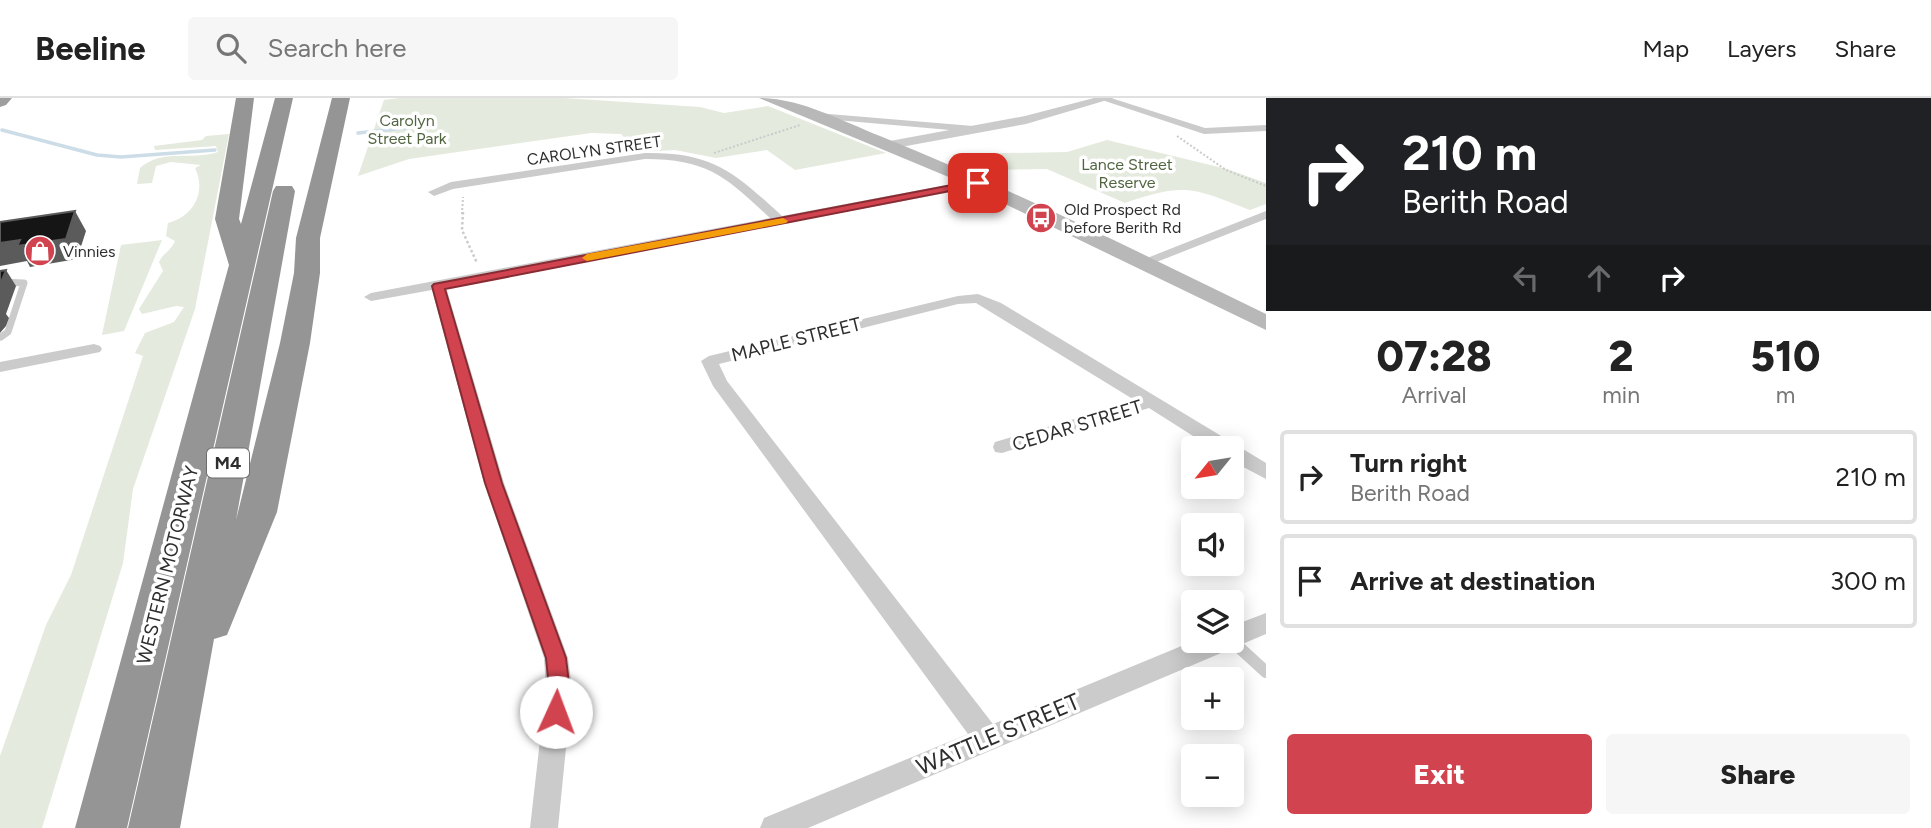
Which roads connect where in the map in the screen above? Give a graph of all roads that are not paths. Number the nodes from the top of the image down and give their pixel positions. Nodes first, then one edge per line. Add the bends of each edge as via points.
1 (4, 98) edge
2 (245, 98) edge
3 (284, 98) edge
4 (302, 98) edge
5 (341, 98) edge
6 (350, 98) edge
7 (766, 98) edge
8 (1106, 99) edge
9 (0, 102) edge
10 (817, 116) junction
11 (1187, 127) junction
12 (1266, 128) edge
13 (973, 129) junction
14 (1173, 132) road end
15 (890, 145) junction
16 (978, 183) junction
17 (433, 192) dead end
18 (1263, 219) edge
19 (780, 221) junction
20 (1144, 262) junction
21 (242, 265) junction
22 (307, 273) junction
23 (0, 285) edge
24 (438, 286) junction
25 (371, 297) dead end
26 (1266, 323) edge
27 (1, 337) edge
28 (94, 349) dead end
29 (0, 367) edge
30 (1151, 402) junction
31 (1206, 436) edge
32 (1002, 447) dead end
33 (1244, 459) edge
34 (1266, 472) edge
35 (1266, 623) edge
36 (1244, 633) edge
37 (1244, 650) edge
38 (1192, 653) edge
39 (1266, 672) edge
40 (182, 693) junction
41 (988, 739) junction
42 (101, 828) edge
43 (155, 828) edge
44 (544, 828) edge
45 (774, 828) edge

1 - 9 highway
2 - 21 highway via 227,219
3 - 21 highway, WESTERN MOTORWAY / M4
4 - 40 highway, WESTERN MOTORWAY / M4
5 - 22 highway via 308,238
6 - 22 highway via 327,208
7 - 10 main road
8 - 11 street
8 - 13 street
10 - 13 street
10 - 15 main road
11 - 12 street via 1222,132
11 - 14 street
13 - 15 street
15 - 16 main road
16 - 19 street
16 - 20 main road
17 - 19 street, CAROLYN STREET via 645,156 675,155 697,159 729,174
18 - 20 street
19 - 24 street
20 - 26 main road
21 - 42 highway, WESTERN MOTORWAY / M4
22 - 40 highway via 258,512
23 - 27 lane via 24,283 8,332
24 - 25 street
24 - 44 street via 494,483 556,658 559,688
28 - 29 street
30 - 31 street, MAPLE STREET
30 - 32 street, CEDAR STREET
30 - 41 street, MAPLE STREET via 978,299 709,360 719,382
33 - 34 street
35 - 36 street
37 - 39 lane
38 - 41 street, WATTLE STREET
40 - 43 highway, WESTERN MOTORWAY / M4
41 - 45 street, WATTLE STREET

